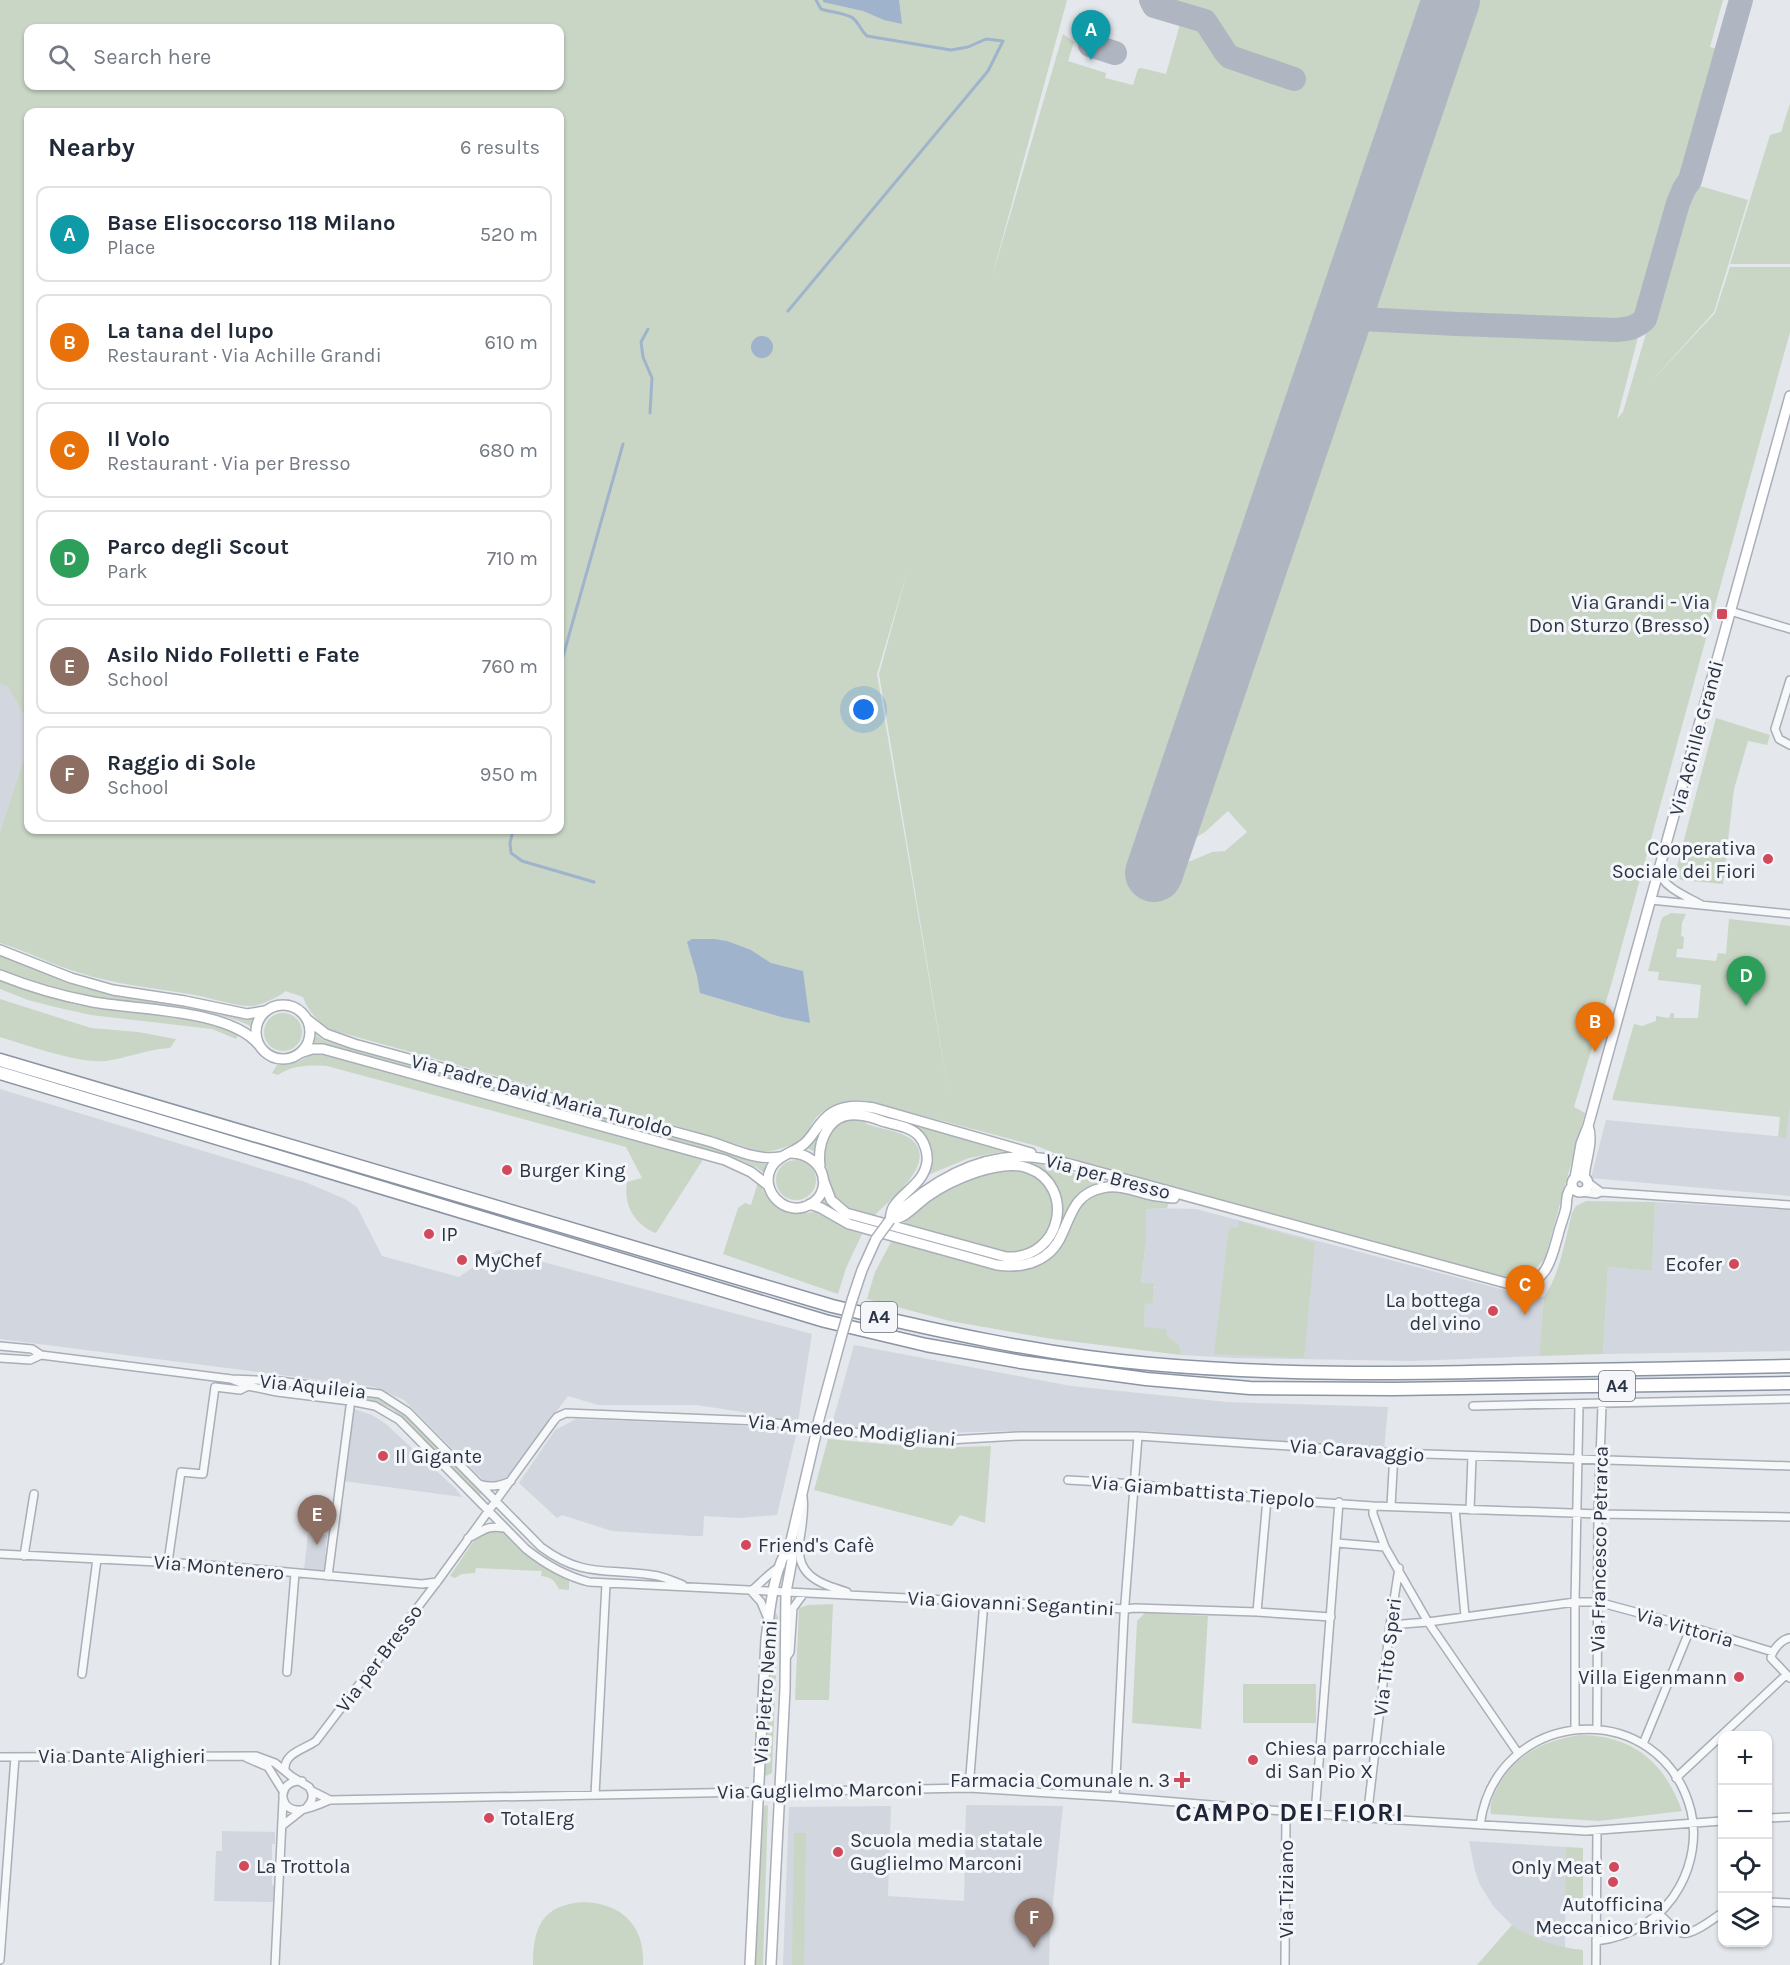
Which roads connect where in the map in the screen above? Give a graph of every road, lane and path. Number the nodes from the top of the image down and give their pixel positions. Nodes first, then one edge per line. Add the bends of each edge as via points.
1 (1790, 396) edge
2 (1730, 611) junction
3 (1790, 629) edge
4 (1790, 680) edge
5 (1790, 745) edge
6 (1659, 871) junction
7 (1650, 900) junction
8 (1704, 906) junction
9 (1790, 915) edge
10 (0, 950) edge
11 (0, 975) edge
12 (265, 1011) junction
13 (308, 1020) junction
14 (259, 1045) junction
15 (300, 1053) junction
16 (0, 1060) edge
17 (0, 1073) edge
18 (791, 1153) junction
19 (780, 1157) junction
20 (1051, 1159) junction
21 (821, 1168) junction
22 (823, 1179) junction
23 (1580, 1184) junction
24 (769, 1186) junction
25 (1601, 1192) junction
26 (1201, 1200) junction
27 (810, 1204) junction
28 (1790, 1205) edge
29 (890, 1220) junction
30 (0, 1346) edge
31 (41, 1355) junction
32 (0, 1358) edge
33 (1790, 1366) edge
34 (231, 1379) junction
35 (1790, 1383) edge
36 (248, 1386) junction
37 (1790, 1400) edge
38 (1579, 1405) junction
39 (1602, 1405) junction
40 (1473, 1406) dead end
41 (350, 1407) dead end
42 (566, 1413) joint
43 (1138, 1436) junction
44 (1394, 1453) junction
45 (1472, 1457) junction
46 (1577, 1460) junction
47 (1599, 1460) junction
48 (1790, 1466) edge
49 (1068, 1480) dead end
50 (511, 1481) junction
51 (478, 1484) junction
52 (1136, 1484) junction
53 (803, 1492) junction
54 (34, 1494) dead end
55 (1267, 1498) junction
56 (496, 1502) junction
57 (1339, 1502) junction
58 (1372, 1506) junction
59 (1391, 1506) junction
60 (1455, 1509) junction
61 (1470, 1510) junction
62 (488, 1511) junction
63 (1576, 1513) junction
64 (1598, 1514) junction
65 (1790, 1517) edge
66 (506, 1528) junction
67 (468, 1538) junction
68 (1337, 1543) junction
69 (790, 1545) junction
70 (1385, 1547) junction
71 (0, 1554) edge
72 (24, 1556) junction
73 (98, 1559) junction
74 (168, 1562) junction
75 (781, 1566) junction
76 (1399, 1568) junction
77 (295, 1573) junction
78 (328, 1576) junction
79 (437, 1582) junction
80 (606, 1584) junction
81 (691, 1588) junction
82 (751, 1591) junction
83 (773, 1591) junction
84 (786, 1592) junction
85 (804, 1593) junction
86 (858, 1595) junction
87 (984, 1601) junction
88 (1575, 1602) junction
89 (1598, 1602) junction
90 (1126, 1610) junction
91 (1257, 1612) junction
92 (1466, 1616) junction
93 (1331, 1617) junction
94 (769, 1621) junction
95 (1428, 1622) junction
96 (1390, 1625) junction
97 (1691, 1627) junction
98 (1790, 1638) edge
99 (1773, 1652) junction
100 (785, 1660) junction
101 (287, 1672) dead end
102 (82, 1674) dead end
103 (1788, 1677) edge
104 (1575, 1729) junction
105 (1597, 1729) junction
106 (1642, 1744) junction
107 (1518, 1753) junction
108 (0, 1757) edge
109 (15, 1757) junction
110 (244, 1757) junction
111 (285, 1769) junction
112 (1676, 1778) junction
113 (302, 1781) junction
114 (969, 1788) junction
115 (283, 1791) junction
116 (312, 1791) junction
117 (758, 1792) junction
118 (779, 1792) junction
119 (595, 1795) junction
120 (1115, 1797) junction
121 (283, 1800) junction
122 (330, 1800) junction
123 (305, 1808) junction
124 (1286, 1812) junction
125 (1315, 1814) junction
126 (1790, 1817) edge
127 (1367, 1818) junction
128 (1772, 1818) edge
129 (1718, 1821) edge
130 (1693, 1823) junction
131 (283, 1825) junction
132 (1480, 1825) junction
133 (1597, 1830) junction
134 (2, 1895) edge
135 (1772, 1902) edge
136 (1790, 1903) edge
137 (1659, 1914) junction
138 (1718, 1916) edge
139 (1596, 1941) junction
140 (0, 1960) edge
141 (275, 1965) edge
142 (750, 1965) edge
143 (771, 1965) edge
144 (1285, 1965) edge
145 (1596, 1965) edge

1 - 2 street, Via Achille Grandi
2 - 3 street
2 - 6 street, Via Achille Grandi
4 - 5 street via 1775,729 1779,739
6 - 7 street, Via Achille Grandi
6 - 8 street via 1669,885
7 - 8 street
7 - 23 street, Via Achille Grandi via 1588,1126 1591,1134
8 - 9 street
10 - 12 street via 113,990 247,1014
11 - 14 street via 59,995 212,1019 240,1029
12 - 13 street via 287,1005 299,1009
12 - 14 street via 256,1030
13 - 15 street via 311,1035
13 - 19 street, Via Padre David Maria Turoldo via 326,1034 354,1044 756,1157
14 - 15 street via 279,1059
15 - 24 street, Via Padre David Maria Turoldo via 323,1049 725,1160
16 - 33 highway, A4 via 822,1303 1024,1347 1148,1364 1244,1371 1393,1374
17 - 35 highway, A4 via 825,1321 1021,1362 1250,1388
18 - 19 street
18 - 20 street via 810,1139 827,1115 855,1105
18 - 21 street via 810,1157
19 - 24 street via 769,1172
20 - 26 street, Via per Bresso
20 - 29 street, Via per Bresso via 1017,1156 964,1169 913,1198
21 - 22 street
21 - 29 street via 819,1153 826,1131 832,1123 849,1115 873,1118 918,1134 927,1154 925,1170 892,1208
22 - 27 street via 821,1191
22 - 29 street via 831,1200 846,1213 1006,1257 1038,1250 1050,1238 1058,1212 1053,1192 1042,1178 1028,1167 1008,1166 974,1173 929,1195 902,1218
23 - 25 street
23 - 25 street via 1596,1194
23 - 26 street, Via per Bresso via 1566,1205 1548,1267 1531,1283 1517,1286
24 - 27 street via 785,1206 798,1208
25 - 28 street
26 - 27 street via 1154,1196 1112,1186 1097,1190 1074,1207 1053,1248 1037,1261 1016,1267 849,1224
29 - 53 street, Via per Bresso, bridge via 876,1239 852,1300
30 - 31 street, Via Aquileia via 32,1349
31 - 32 street, Via Aquileia via 30,1360
31 - 34 street, Via Aquileia
34 - 36 street, Via Aquileia
34 - 51 street, Via Aquileia via 380,1394 408,1412
36 - 62 street, Via Aquileia via 375,1406 399,1420
36 - 74 street via 240,1390 215,1387 203,1474 181,1472
37 - 39 street
38 - 39 street
38 - 40 street
38 - 46 street, Via Francesco Petrarca
39 - 47 street, Via Francesco Petrarca
41 - 78 street
42 - 43 street, Via Amedeo Modigliani via 759,1421 930,1441
42 - 50 street, Via per Bresso via 557,1417
43 - 44 street, Via Caravaggio
43 - 52 street
44 - 45 street, Via Caravaggio
44 - 59 street
45 - 46 street, Via Caravaggio
45 - 61 street
46 - 47 street, Via Caravaggio
46 - 63 street, Via Francesco Petrarca
47 - 48 street, Via Caravaggio
47 - 64 street, Via Francesco Petrarca
49 - 52 street, Via Giambattista Tiepolo
50 - 51 street via 499,1486
50 - 56 street, Via per Bresso
51 - 56 street, Via Aquileia
52 - 55 street, Via Giambattista Tiepolo
52 - 90 street
53 - 69 street, Via per Bresso
53 - 86 street, Via per Bresso via 805,1512 799,1542 806,1574
54 - 72 street
55 - 57 street, Via Giambattista Tiepolo
55 - 91 street
56 - 62 street, Via per Bresso
56 - 81 street, Via Giovanni Segantini via 541,1547 565,1562 589,1569 652,1575
57 - 58 street, Via Giambattista Tiepolo
57 - 68 street
58 - 59 street, Via Giambattista Tiepolo
58 - 70 street
59 - 60 street, Via Giambattista Tiepolo
60 - 61 street, Via Giambattista Tiepolo
60 - 92 street
61 - 63 street, Via Giambattista Tiepolo
62 - 66 street, Via Giovanni Segantini
62 - 67 street, Via per Bresso
63 - 64 street, Via Giambattista Tiepolo
63 - 88 street, Via Francesco Petrarca
64 - 65 street, Via Giambattista Tiepolo
64 - 89 street, Via Francesco Petrarca
66 - 67 street via 486,1527
66 - 80 street, Via Giovanni Segantini via 543,1563 574,1578
67 - 79 street, Via per Bresso
68 - 70 street
68 - 93 street
69 - 75 street, Via per Bresso
69 - 84 street, Via per Bresso via 792,1560
70 - 76 street
71 - 72 street, Via Montenero
72 - 73 street, Via Montenero
73 - 74 street, Via Montenero
73 - 102 street
74 - 77 street, Via Montenero
75 - 82 street, Via per Bresso
75 - 83 street, Via per Bresso
76 - 95 street
76 - 96 street, Via Tito Speri
77 - 78 street, Via Montenero
77 - 101 street
78 - 79 street, Via Montenero
79 - 111 street, Via per Bresso via 316,1741 286,1759
80 - 81 street, Via Giovanni Segantini
80 - 119 street
81 - 82 street, Via Giovanni Segantini
82 - 83 street, Via Giovanni Segantini
82 - 94 street
83 - 84 street, Via Giovanni Segantini
83 - 94 street, Via Pietro Nenni
84 - 85 street, Via Giovanni Segantini
84 - 100 street, Via Pietro Nenni
85 - 86 street, Via Giovanni Segantini
85 - 100 street via 793,1608 790,1652
86 - 87 street, Via Giovanni Segantini
87 - 90 street, Via Giovanni Segantini
87 - 114 street
88 - 89 street, Via Vittoria
88 - 92 street, Via Vittoria
88 - 104 street, Via Francesco Petrarca
89 - 97 street, Via Vittoria
89 - 105 street, Via Francesco Petrarca
90 - 91 street, Via Giovanni Segantini
90 - 120 street
91 - 93 street, Via Giovanni Segantini
92 - 95 street, Via Vittoria
93 - 125 street
94 - 117 street, Via Pietro Nenni
95 - 96 street, Via Vittoria
95 - 107 street
96 - 127 street, Via Tito Speri
97 - 99 street, Via Vittoria
97 - 106 street
98 - 99 street
99 - 103 street via 1773,1661
100 - 118 street, Via Pietro Nenni
103 - 112 street
104 - 105 street
104 - 107 street via 1545,1737
105 - 106 street
106 - 112 street
107 - 132 street via 1494,1781
108 - 109 street, Via Dante Alighieri
109 - 110 street, Via Dante Alighieri
109 - 134 street
110 - 111 street, Via Dante Alighieri via 268,1758
110 - 115 street, Via Dante Alighieri via 268,1767
111 - 113 street, Via Dante Alighieri
112 - 130 street
113 - 115 street via 288,1784
113 - 116 street
114 - 118 street, Via Guglielmo Marconi
114 - 120 street, Via Guglielmo Marconi
115 - 121 street
116 - 122 street, Via Guglielmo Marconi
116 - 123 street via 312,1800
117 - 118 street, Via Guglielmo Marconi
117 - 119 street, Via Guglielmo Marconi
117 - 142 street, Via Pietro Nenni
118 - 143 street, Via Pietro Nenni
119 - 122 street, Via Guglielmo Marconi
120 - 124 street, Via Guglielmo Marconi
121 - 123 street via 289,1808
121 - 131 street
122 - 123 street, Via Guglielmo Marconi
123 - 131 street
124 - 125 street, Via Guglielmo Marconi
124 - 144 street, Via Tiziano
125 - 127 street, Via Guglielmo Marconi
126 - 128 street
127 - 132 street, Via Guglielmo Marconi
129 - 130 street, Via Guglielmo Marconi
130 - 133 street, Via Guglielmo Marconi
130 - 137 street via 1688,1870 1677,1893
131 - 141 street
132 - 133 street, Via Guglielmo Marconi
133 - 139 street
134 - 140 street
135 - 136 street
137 - 138 street via 1685,1934
137 - 139 street via 1630,1933
139 - 145 street

